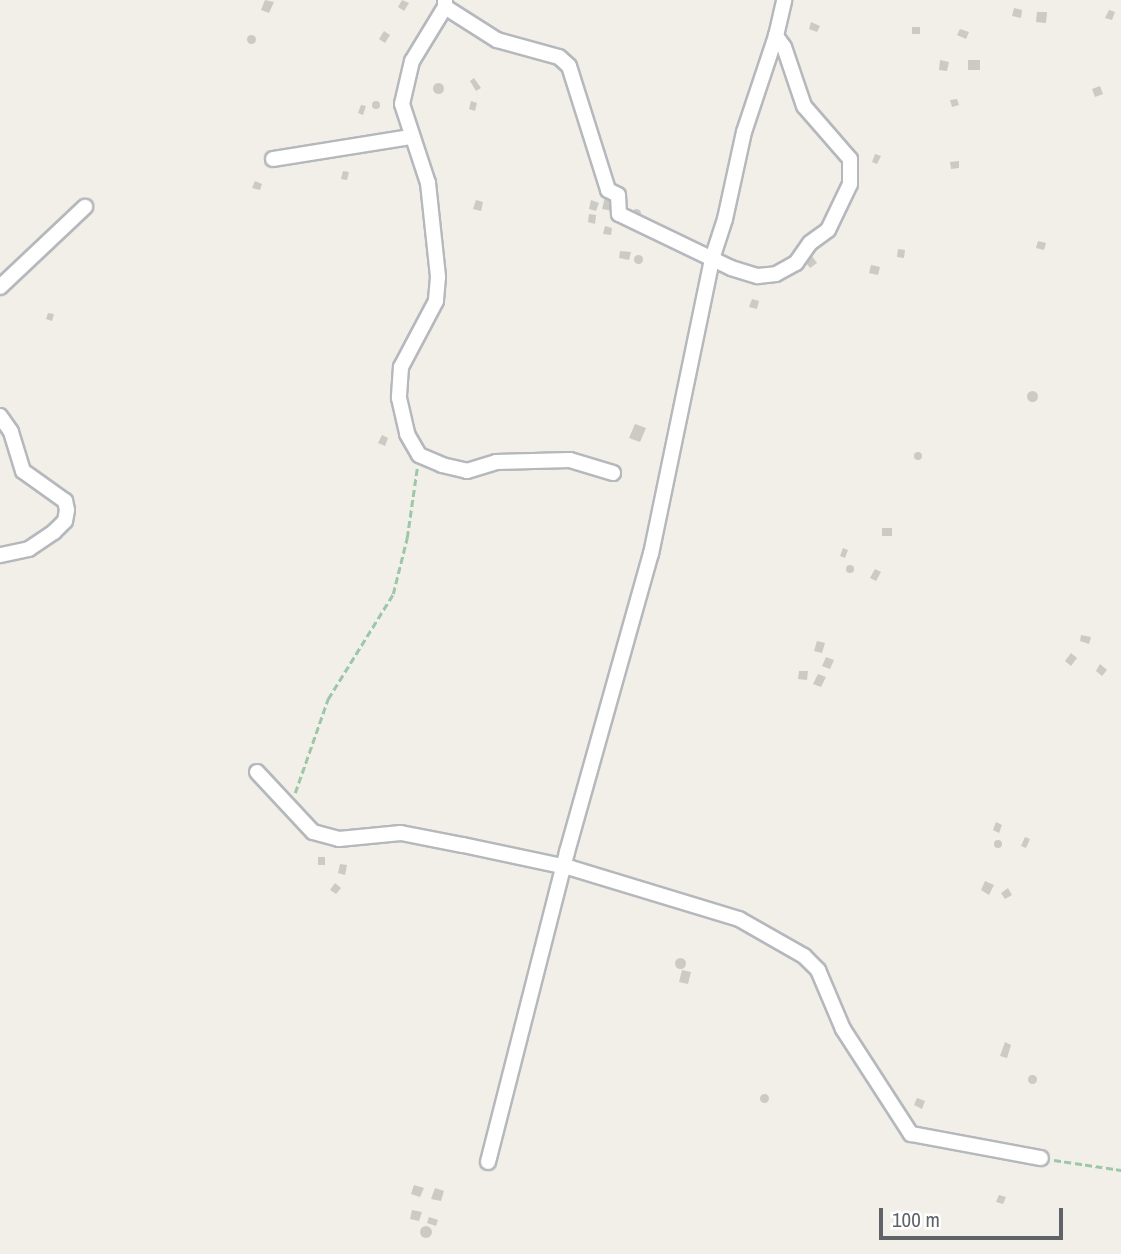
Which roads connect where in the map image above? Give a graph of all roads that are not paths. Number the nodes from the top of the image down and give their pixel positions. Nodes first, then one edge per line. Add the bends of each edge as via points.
1 (784, 0) edge
2 (445, 4) edge
3 (776, 36) junction
4 (411, 137) junction
5 (273, 159) dead end
6 (85, 208) dead end
7 (712, 259) junction
8 (0, 289) edge
9 (0, 416) edge
10 (613, 473) dead end
11 (0, 555) edge
12 (257, 772) dead end
13 (563, 868) junction
14 (1041, 1158) road end
15 (488, 1162) dead end

1 - 3 street
2 - 4 street via 412,61 405,86 402,104
2 - 7 street via 497,40 559,57 569,65 608,190 618,195 619,214
3 - 7 street via 744,132
3 - 7 street via 804,106 850,159 850,184 828,230 810,243 796,263 776,274 758,276
4 - 5 street
4 - 10 street via 428,183 438,276 436,301 401,368 399,398 407,434 419,455 467,471 496,462 570,460
6 - 8 street
7 - 13 street via 651,554
9 - 11 street via 11,432 23,471 65,501 67,510 65,521 29,549
12 - 13 street via 313,832 339,839 401,833
13 - 14 street via 739,919 804,956 818,970 843,1028 911,1134
13 - 15 street

